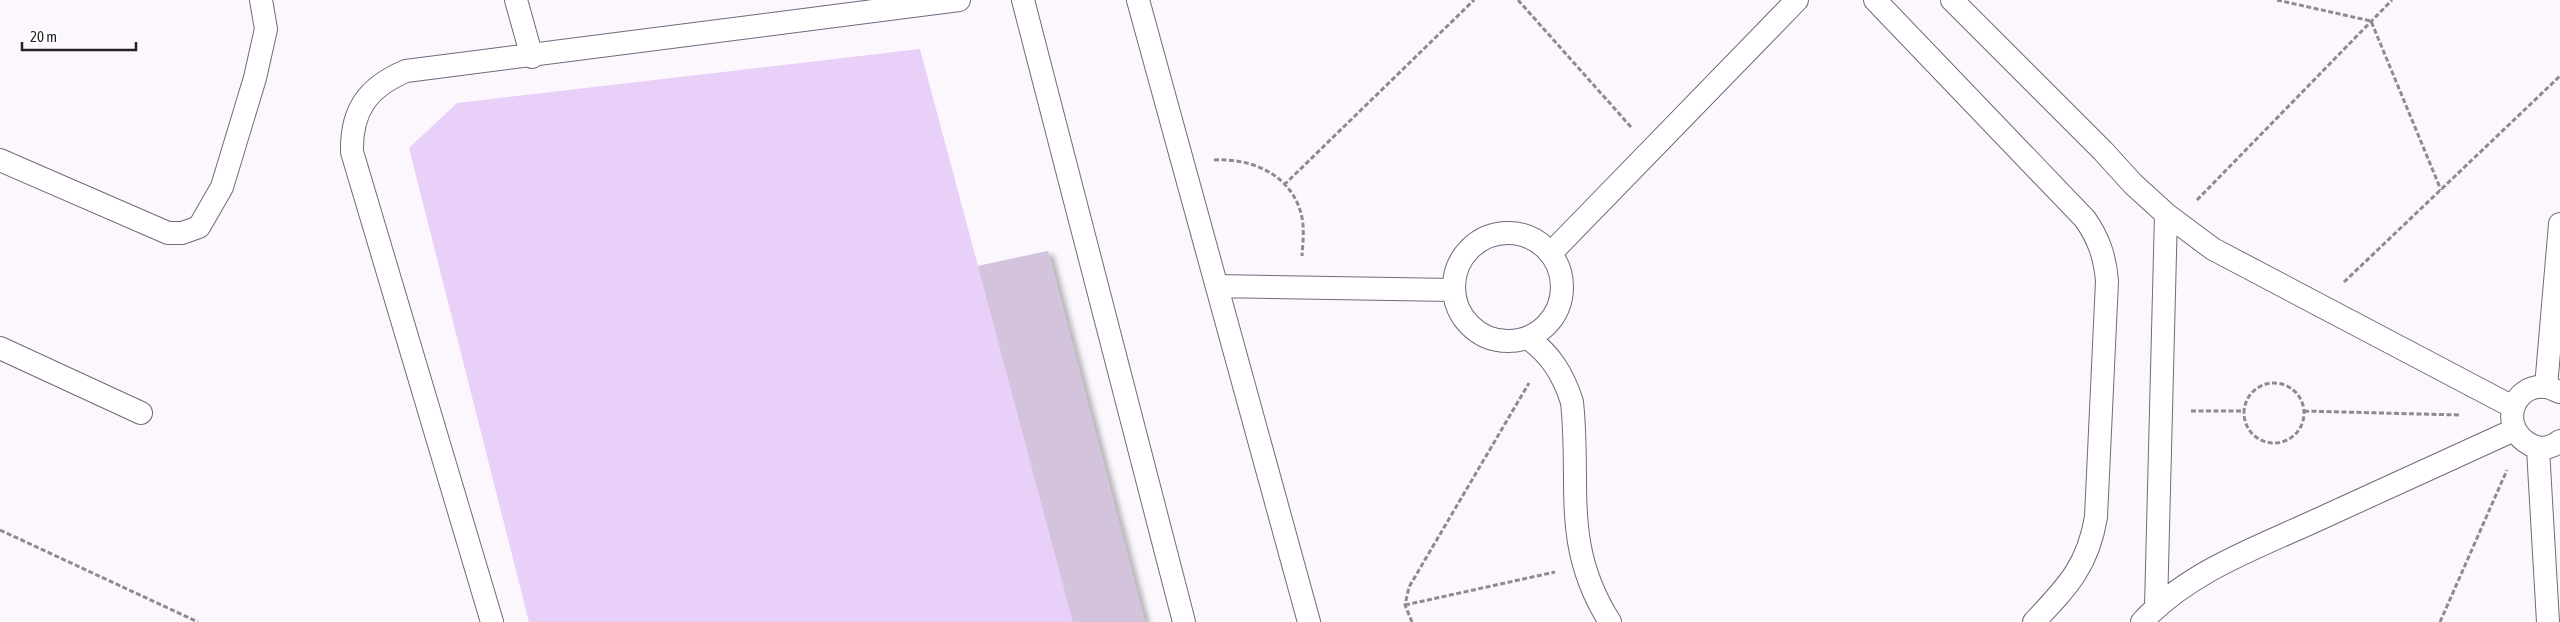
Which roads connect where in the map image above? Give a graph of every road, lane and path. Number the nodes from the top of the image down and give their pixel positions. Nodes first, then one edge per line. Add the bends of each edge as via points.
1 (261, 0) edge
2 (516, 0) edge
3 (959, 0) edge
4 (1023, 0) edge
5 (1138, 0) edge
6 (1474, 0) edge
7 (1518, 0) edge
8 (1797, 0) edge
9 (1875, 0) edge
10 (1952, 0) edge
11 (2277, 0) edge
12 (2392, 0) edge
13 (2371, 21) junction
14 (532, 56) junction
15 (2560, 76) edge
16 (1651, 150) junction
17 (0, 160) edge
18 (1184, 168) junction
19 (1284, 185) junction
20 (2441, 190) junction
21 (2171, 218) junction
22 (2560, 224) edge
23 (1551, 252) junction
24 (1217, 286) junction
25 (1300, 289) junction
26 (1453, 290) junction
27 (2320, 305) junction
28 (1528, 338) junction
29 (0, 348) edge
30 (1547, 354) junction
31 (2553, 390) edge
32 (2514, 407) junction
33 (2159, 410) junction
34 (2242, 411) junction
35 (2304, 411) junction
36 (141, 412) dead end
37 (2462, 416) dead end
38 (2524, 439) junction
39 (2560, 442) edge
40 (0, 530) edge
41 (1583, 565) junction
42 (1404, 605) junction
43 (2149, 614) edge
44 (198, 622) edge
45 (492, 622) edge
46 (1184, 622) edge
47 (1308, 622) edge
48 (1412, 622) edge
49 (1610, 622) edge
50 (2034, 622) edge
51 (2440, 622) edge
52 (2548, 622) edge

1 - 17 lane via 266,29 255,78 222,187 199,226 182,234 168,233
2 - 14 lane
3 - 14 lane
4 - 46 lane
5 - 18 lane
6 - 19 path
7 - 16 path
8 - 16 lane
9 - 50 lane via 2085,219 2101,247 2106,264 2092,539 2076,576
10 - 21 lane via 2133,184
11 - 13 path
12 - 13 path
13 - 20 path
13 - 21 path
14 - 45 lane via 406,71 388,79 372,90 360,106 352,136 352,152
15 - 20 path
16 - 23 lane
18 - 19 path via 1197,163 1233,160 1265,169
18 - 24 lane
19 - 25 path via 1300,210 1303,233
20 - 27 path
21 - 27 lane via 2213,248
21 - 33 lane
22 - 31 lane
23 - 26 lane via 1522,234 1488,236 1474,244 1462,257 1455,273
23 - 28 lane via 1559,267 1561,301 1554,317
24 - 25 lane
24 - 47 lane
25 - 26 lane
26 - 28 lane via 1457,306 1478,333 1511,341
27 - 32 lane
28 - 30 lane
29 - 36 lane
30 - 41 lane via 1565,381 1572,402 1575,518
30 - 42 path via 1408,587
31 - 32 lane via 2533,389 2521,396
32 - 38 lane via 2511,417
33 - 34 path
33 - 43 lane
34 - 35 path via 2253,391 2274,383 2294,390
34 - 35 path via 2244,424 2251,434 2261,442 2274,444 2296,434 2303,424
35 - 37 path
38 - 39 lane via 2554,446
38 - 43 lane via 2232,559 2179,590
38 - 51 path
38 - 52 lane
40 - 44 path
41 - 42 path
41 - 49 lane via 1590,586
42 - 48 path

